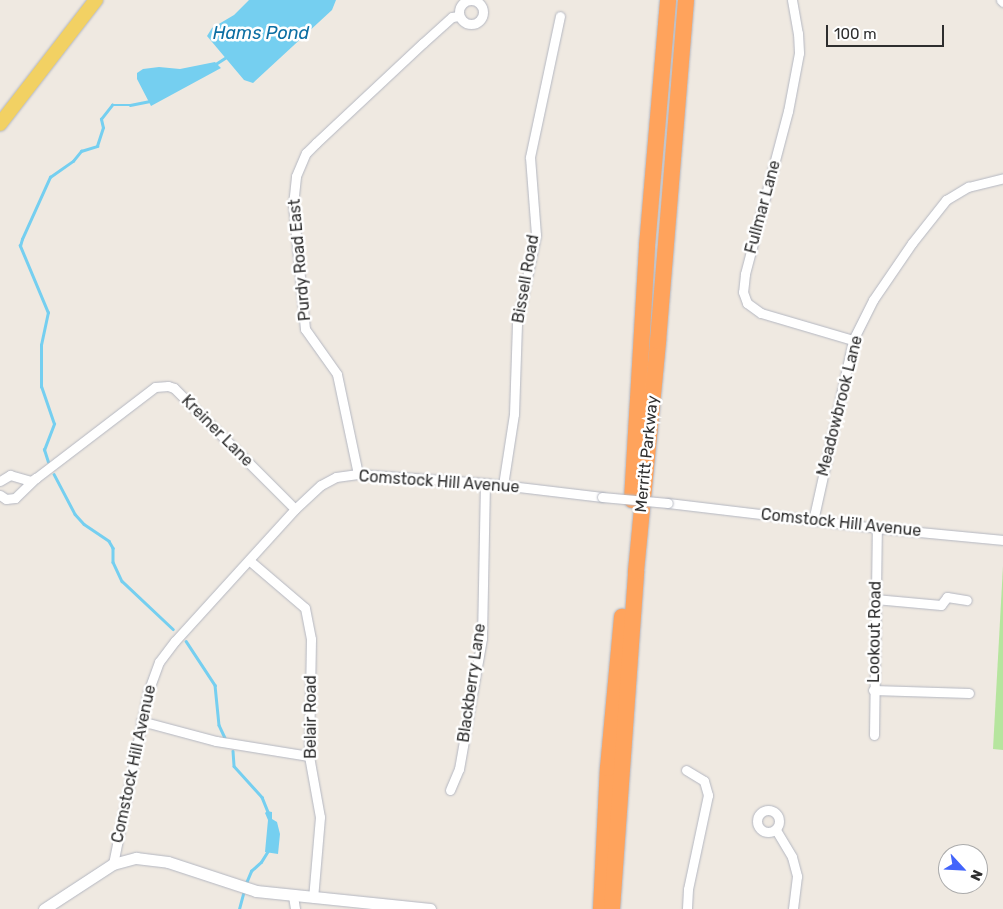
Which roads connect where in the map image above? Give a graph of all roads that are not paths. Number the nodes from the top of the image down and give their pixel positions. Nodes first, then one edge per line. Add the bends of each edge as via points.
1 (96, 0) edge
2 (668, 0) edge
3 (686, 0) edge
4 (792, 0) edge
5 (459, 16) dead end
6 (560, 16) dead end
7 (0, 124) edge
8 (1003, 178) edge
9 (854, 340) junction
10 (358, 474) junction
11 (36, 478) junction
12 (0, 481) edge
13 (485, 483) junction
14 (503, 485) junction
15 (0, 495) edge
16 (295, 509) junction
17 (813, 521) junction
18 (877, 528) junction
19 (1003, 540) edge
20 (250, 561) junction
21 (875, 599) junction
22 (967, 600) dead end
23 (874, 690) junction
24 (969, 693) dead end
25 (141, 721) junction
26 (874, 735) dead end
27 (309, 756) junction
28 (686, 770) dead end
29 (450, 790) dead end
30 (776, 830) dead end
31 (112, 864) junction
32 (293, 896) junction
33 (313, 898) junction
34 (607, 905) edge
35 (44, 909) edge
36 (295, 909) edge
37 (430, 909) edge
38 (687, 909) edge
39 (793, 909) edge

1 - 7 main road
2 - 34 highway, Merritt Parkway via 641,339 633,488 608,768
3 - 34 highway, Merritt Parkway
4 - 9 street, Fullmar Lane via 799,53 788,111 743,292 747,303 761,313
5 - 10 street, Purdy Road East via 452,17 316,143 306,153 296,176 293,206 305,329 337,374
6 - 14 street, Bissell Road via 530,157 536,235 517,324 514,414
8 - 9 street, Meadowbrook Lane via 968,186 946,200 873,300
9 - 17 street, Meadowbrook Lane
10 - 13 street, Comstock Hill Avenue
10 - 16 street, Comstock Hill Avenue via 336,477 321,485
11 - 12 street via 31,481 10,475
11 - 15 street, Kreiner Lane via 15,498 6,499
11 - 16 street, Kreiner Lane via 155,387 171,386
13 - 14 street, Comstock Hill Avenue
13 - 29 street, Blackberry Lane via 482,638 459,769
14 - 17 street, Comstock Hill Avenue, bridge
16 - 20 street, Comstock Hill Avenue
17 - 18 street, Comstock Hill Avenue
18 - 19 street, Comstock Hill Avenue
18 - 21 street, Lookout Road
20 - 25 street, Comstock Hill Avenue via 167,651 153,675
20 - 27 street, Belair Road via 305,608 311,640
21 - 22 street via 941,605 947,597
21 - 23 street, Lookout Road
23 - 24 street
23 - 26 street, Lookout Road
25 - 27 street via 216,741
25 - 31 street, Comstock Hill Avenue
27 - 33 street, Belair Road via 320,817
28 - 38 street via 704,781 708,795 688,889
30 - 39 street via 792,858 797,876
31 - 32 street via 150,858 256,892
31 - 35 street
32 - 33 street
32 - 36 street
33 - 37 street

